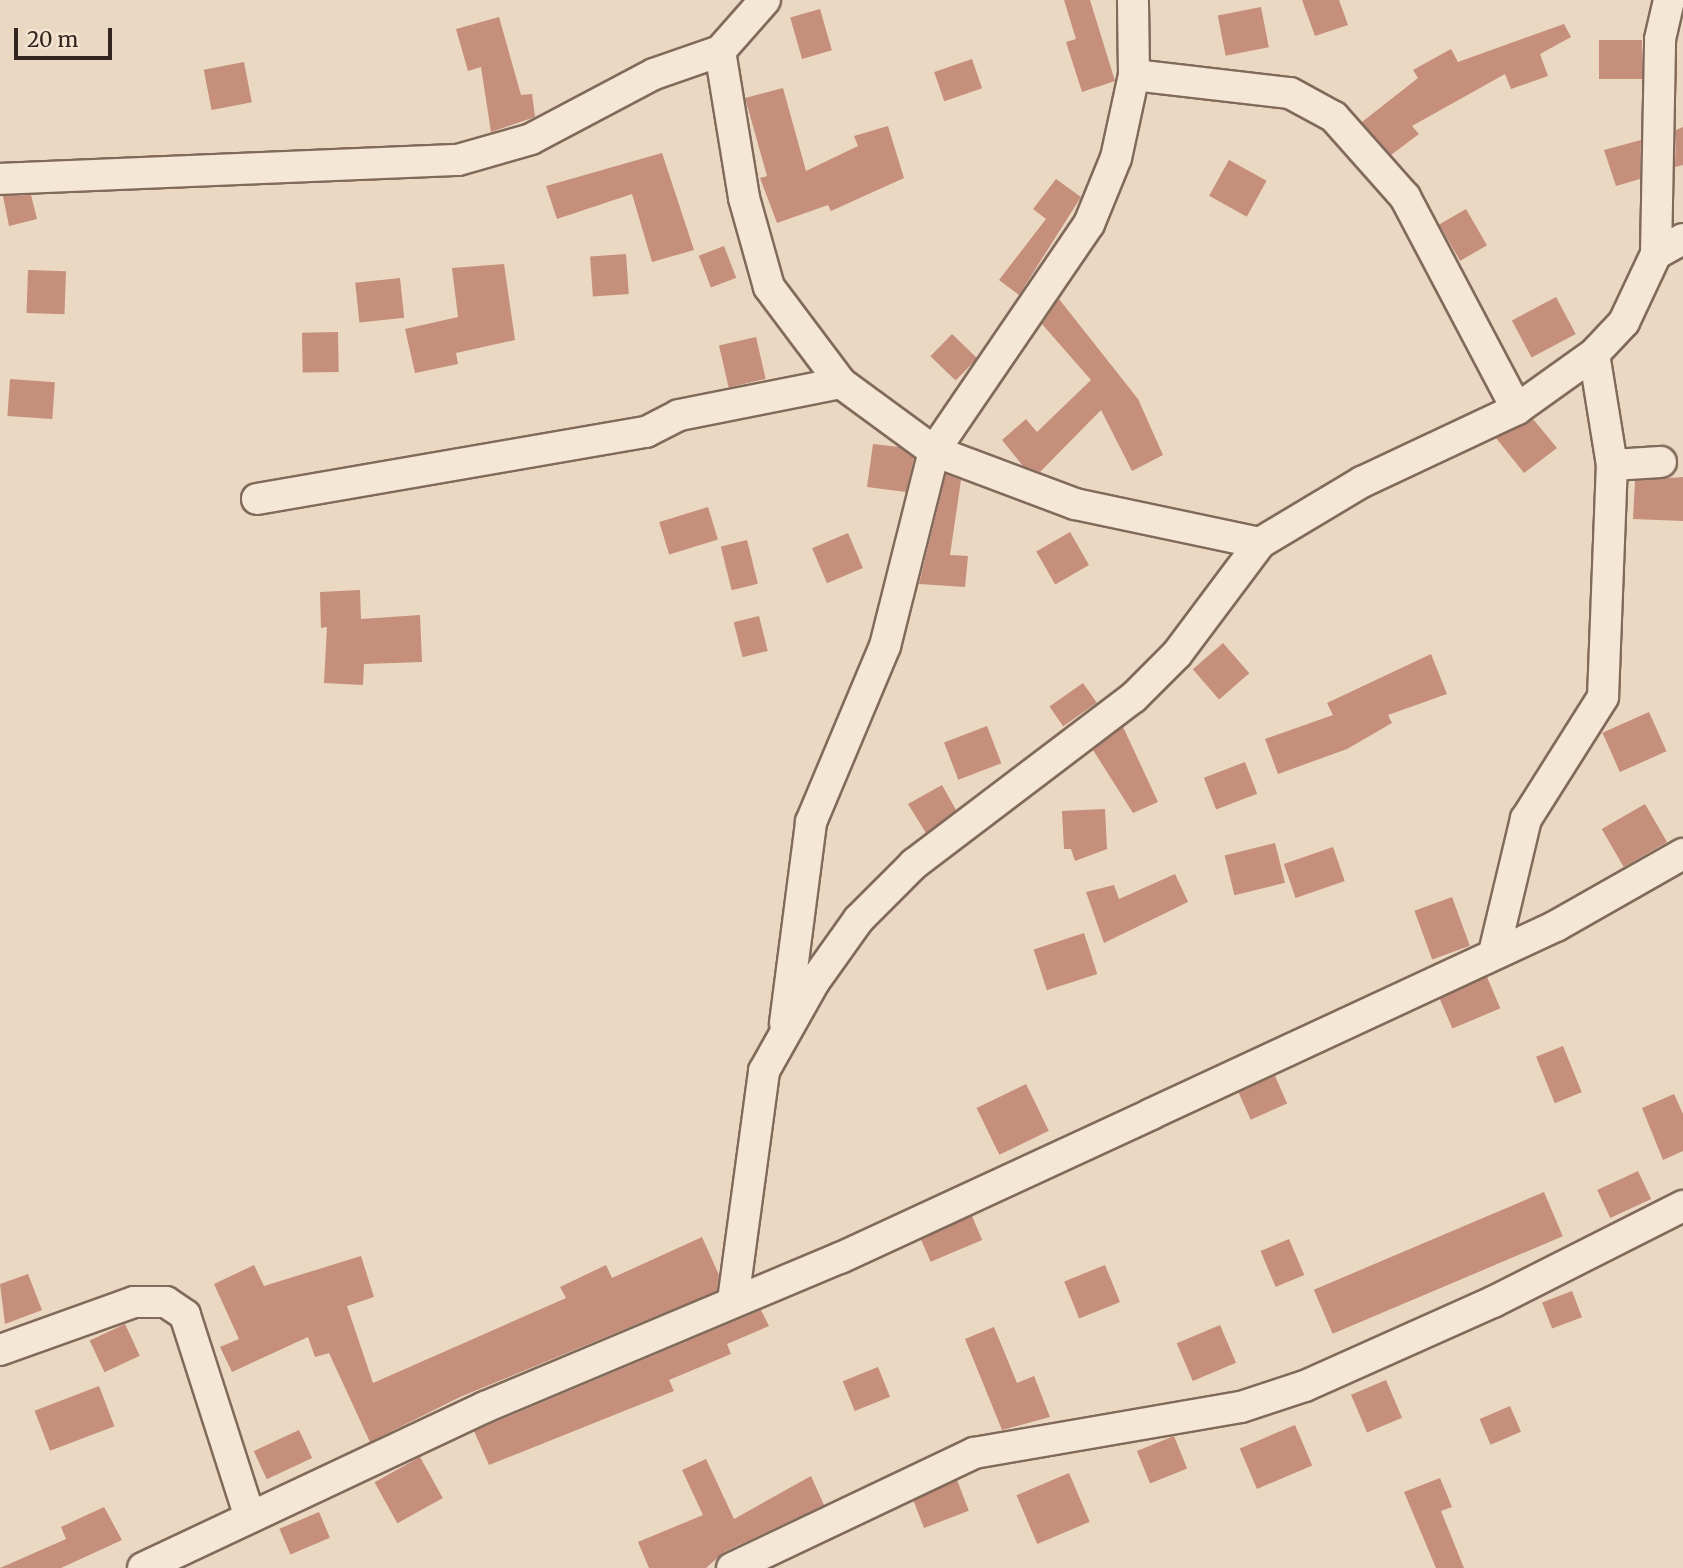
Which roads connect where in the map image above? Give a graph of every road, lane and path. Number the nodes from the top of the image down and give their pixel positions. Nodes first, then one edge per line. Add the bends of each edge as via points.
1 (765, 0) edge
2 (1133, 0) edge
3 (1669, 0) edge
4 (720, 51) junction
5 (1134, 75) junction
6 (0, 179) edge
7 (1683, 239) edge
8 (1656, 254) junction
9 (1594, 354) junction
10 (841, 383) junction
11 (1517, 409) junction
12 (934, 452) junction
13 (1661, 462) dead end
14 (1612, 465) junction
15 (257, 499) dead end
16 (1260, 543) junction
17 (1683, 854) edge
18 (1494, 953) junction
19 (785, 1030) junction
20 (1683, 1206) edge
21 (733, 1301) junction
22 (0, 1350) edge
23 (250, 1517) junction
24 (143, 1568) edge
25 (732, 1568) edge

1 - 4 street
2 - 5 street
3 - 8 street via 1660,39
4 - 6 street via 654,74 531,139 458,160
4 - 10 street via 744,198 769,287
5 - 11 street via 1290,93 1334,117 1405,197
5 - 12 street via 1116,159 1089,224
7 - 8 street
8 - 9 street via 1624,323
9 - 11 street
9 - 14 street
10 - 12 street
10 - 15 street via 680,415 646,432
11 - 16 street via 1362,482
12 - 16 street via 1075,504
12 - 19 street via 885,646 811,822
13 - 14 street
14 - 18 street via 1603,696 1526,819
16 - 19 street via 1177,654 1133,698 914,864 859,919
17 - 18 street via 1556,926
18 - 21 street via 840,1258
19 - 21 street via 754,1107
20 - 25 street via 1493,1302 1305,1386 1241,1407 974,1453
21 - 23 street
22 - 23 street via 134,1301 166,1302 184,1315
23 - 24 street

